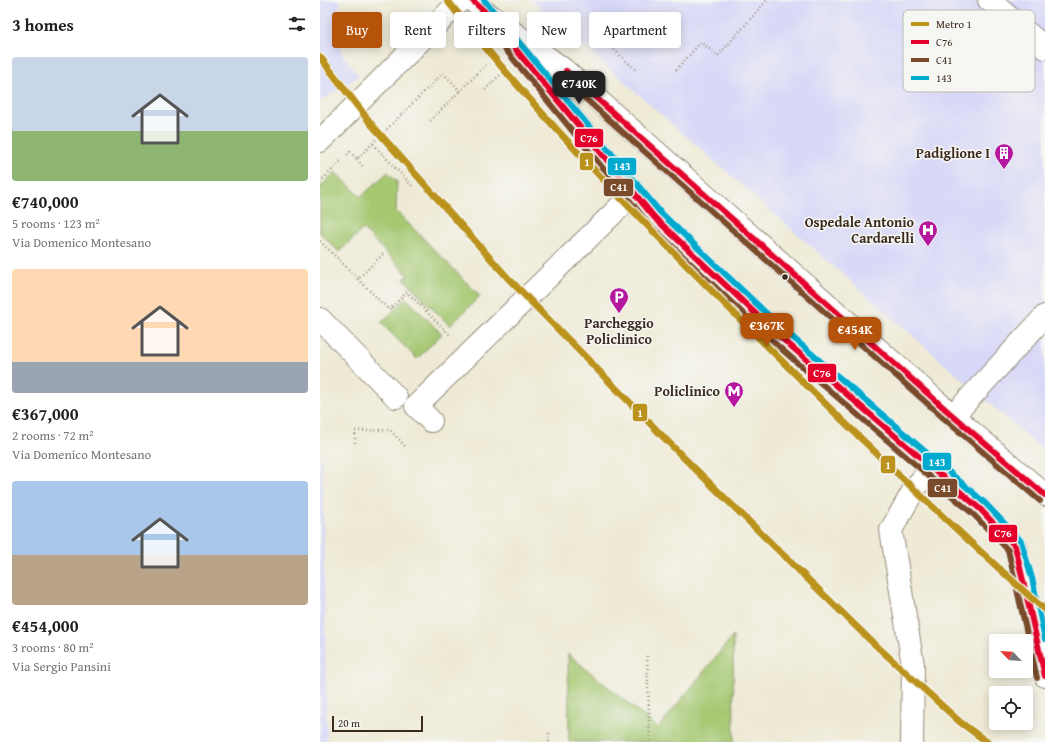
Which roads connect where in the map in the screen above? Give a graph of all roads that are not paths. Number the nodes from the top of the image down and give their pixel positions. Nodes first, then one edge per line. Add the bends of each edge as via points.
1 (461, 0) edge
2 (989, 0) edge
3 (478, 6) edge
4 (1001, 10) edge
5 (1035, 39) edge
6 (1045, 48) edge
7 (320, 141) edge
8 (634, 193) junction
9 (1045, 316) edge
10 (320, 319) edge
11 (396, 397) dead end
12 (953, 416) junction
13 (431, 421) dead end
14 (932, 469) junction
15 (1045, 495) edge
16 (1045, 676) edge
17 (912, 742) edge

1 - 7 main road
2 - 4 main road
3 - 8 main road
3 - 12 main road via 563,69
5 - 6 main road
8 - 13 main road via 416,406
8 - 14 main road via 654,217 778,334
9 - 12 main road
10 - 11 main road
12 - 15 main road
14 - 16 main road via 980,510 1015,546
14 - 17 main road via 916,486 891,530 913,665

